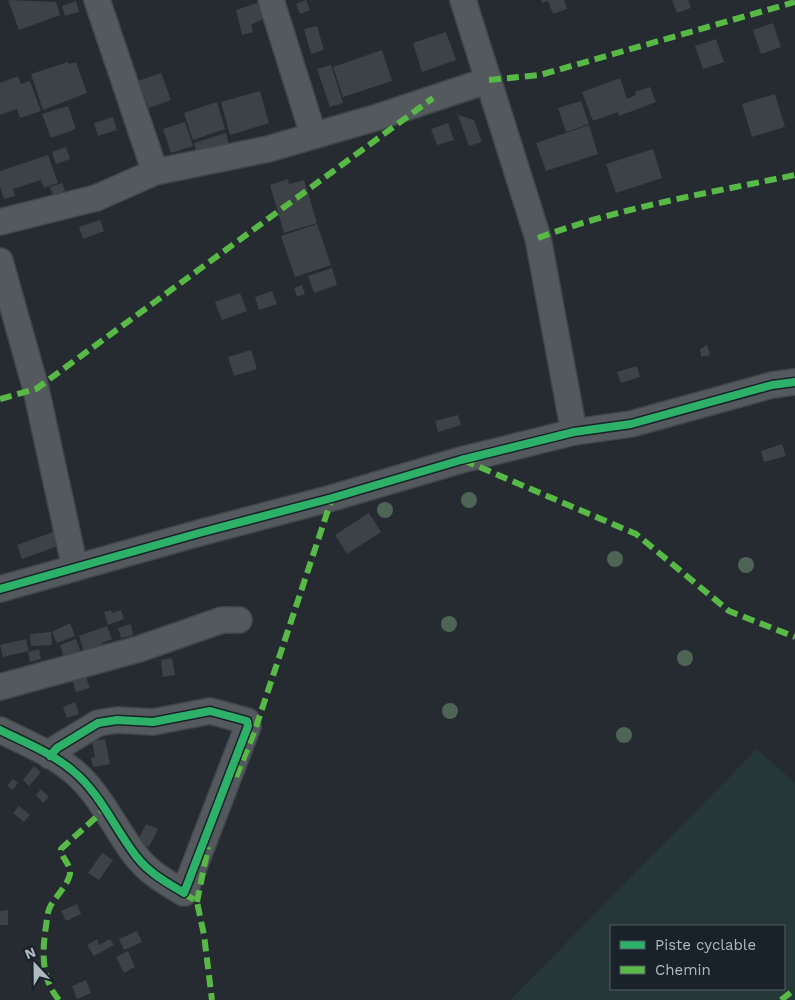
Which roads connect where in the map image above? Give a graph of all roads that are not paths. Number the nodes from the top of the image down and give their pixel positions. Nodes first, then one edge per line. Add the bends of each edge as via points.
1 (98, 0) edge
2 (271, 0) edge
3 (463, 0) edge
4 (489, 80) junction
5 (313, 134) junction
6 (155, 172) junction
7 (0, 222) edge
8 (0, 260) edge
9 (795, 382) edge
10 (574, 432) junction
11 (75, 568) junction
12 (0, 589) edge
13 (239, 620) dead end
14 (0, 687) edge
15 (0, 730) edge
16 (50, 756) junction

1 - 6 street
2 - 5 street
3 - 4 street
4 - 5 street via 378,117
4 - 10 street via 538,238
5 - 6 street via 268,149
6 - 7 street via 96,198
8 - 11 street via 36,389
9 - 10 street via 772,385 631,424
10 - 11 street via 461,460
11 - 12 street
13 - 14 street via 222,620 139,649
15 - 16 street
16 - 16 street via 57,748 98,723 108,721 153,722 210,711 247,721 248,726 184,893 155,876 136,857 74,771

